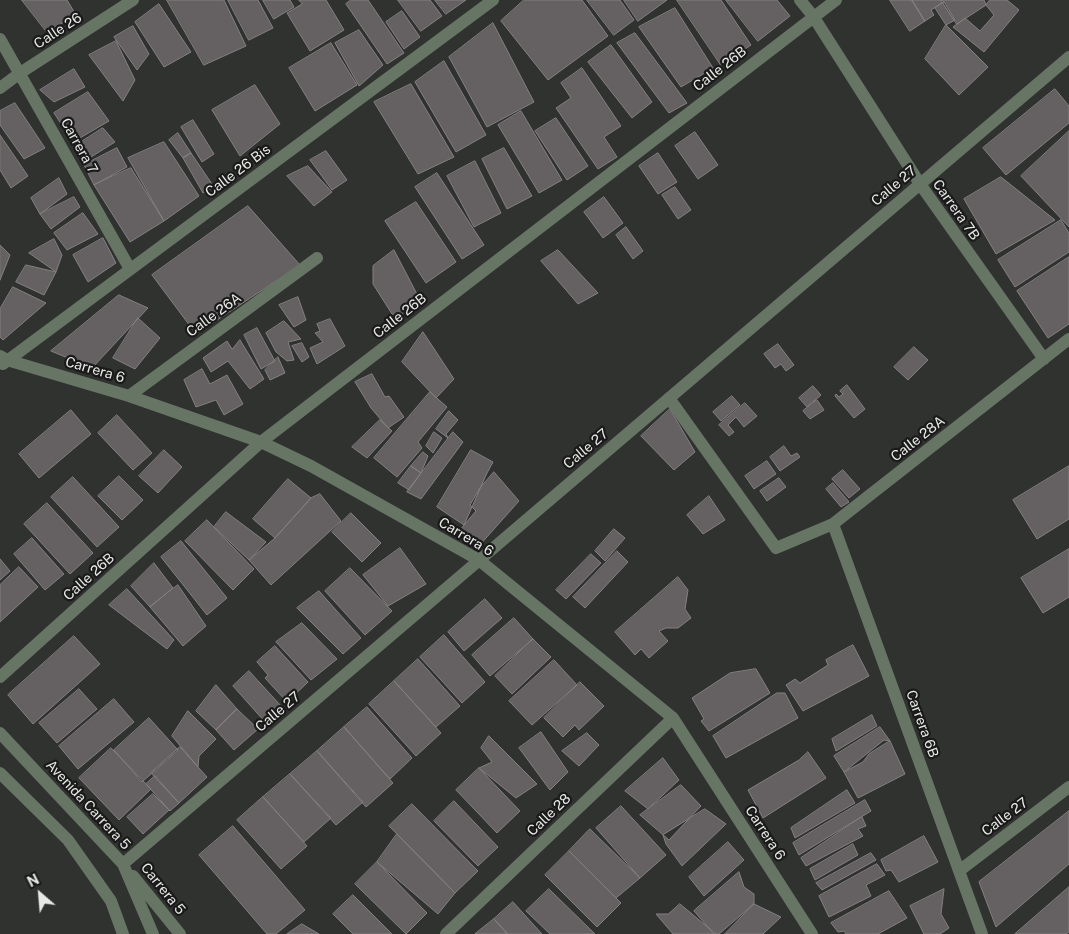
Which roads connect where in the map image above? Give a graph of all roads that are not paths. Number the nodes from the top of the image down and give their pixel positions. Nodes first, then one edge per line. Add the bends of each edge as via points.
1 (133, 0) edge
2 (493, 0) edge
3 (800, 0) edge
4 (836, 0) edge
5 (813, 16) junction
6 (0, 39) edge
7 (1067, 63) edge
8 (20, 73) junction
9 (0, 88) edge
10 (920, 184) junction
11 (317, 258) dead end
12 (130, 269) junction
13 (1069, 338) edge
14 (1044, 359) junction
15 (2, 361) edge
16 (129, 396) junction
17 (669, 398) junction
18 (261, 442) junction
19 (833, 524) junction
20 (479, 560) junction
21 (0, 677) edge
22 (673, 718) junction
23 (0, 733) edge
24 (0, 773) edge
25 (1069, 787) edge
26 (122, 864) junction
27 (959, 871) junction
28 (807, 932) edge
29 (123, 934) edge
30 (153, 934) edge
31 (180, 934) edge
32 (446, 934) edge
33 (982, 934) edge

1 - 8 street, Calle 26
2 - 12 street, Calle 26 Bis
3 - 5 street, Carrera 7B
4 - 5 street, Calle 26B
5 - 10 street, Carrera 7B
5 - 18 street, Calle 26B
6 - 8 street, Carrera 7
7 - 10 street, Calle 27
8 - 9 street, Calle 26
8 - 12 street, Carrera 7
10 - 14 street, Carrera 7B
10 - 17 street, Calle 27
11 - 16 street, Calle 26A
12 - 15 street, Calle 26 Bis
13 - 14 street, Calle 28A
14 - 19 street, Calle 28A
15 - 16 street, Carrera 6
16 - 18 street, Carrera 6
17 - 19 street, Calle 28A via 776,548
17 - 20 street, Calle 27
18 - 20 street, Carrera 6 via 311,466
18 - 21 street, Calle 26B
19 - 27 street, Carrera 6B
20 - 22 street, Carrera 6
20 - 26 street, Calle 27
22 - 28 street, Carrera 6
22 - 32 street, Calle 28
23 - 26 street, Avenida Carrera 5
24 - 29 street via 68,840 111,901
25 - 27 street, Calle 27
26 - 30 street, Avenida Carrera 5
26 - 31 street, Carrera 5
27 - 33 street, Carrera 6B

